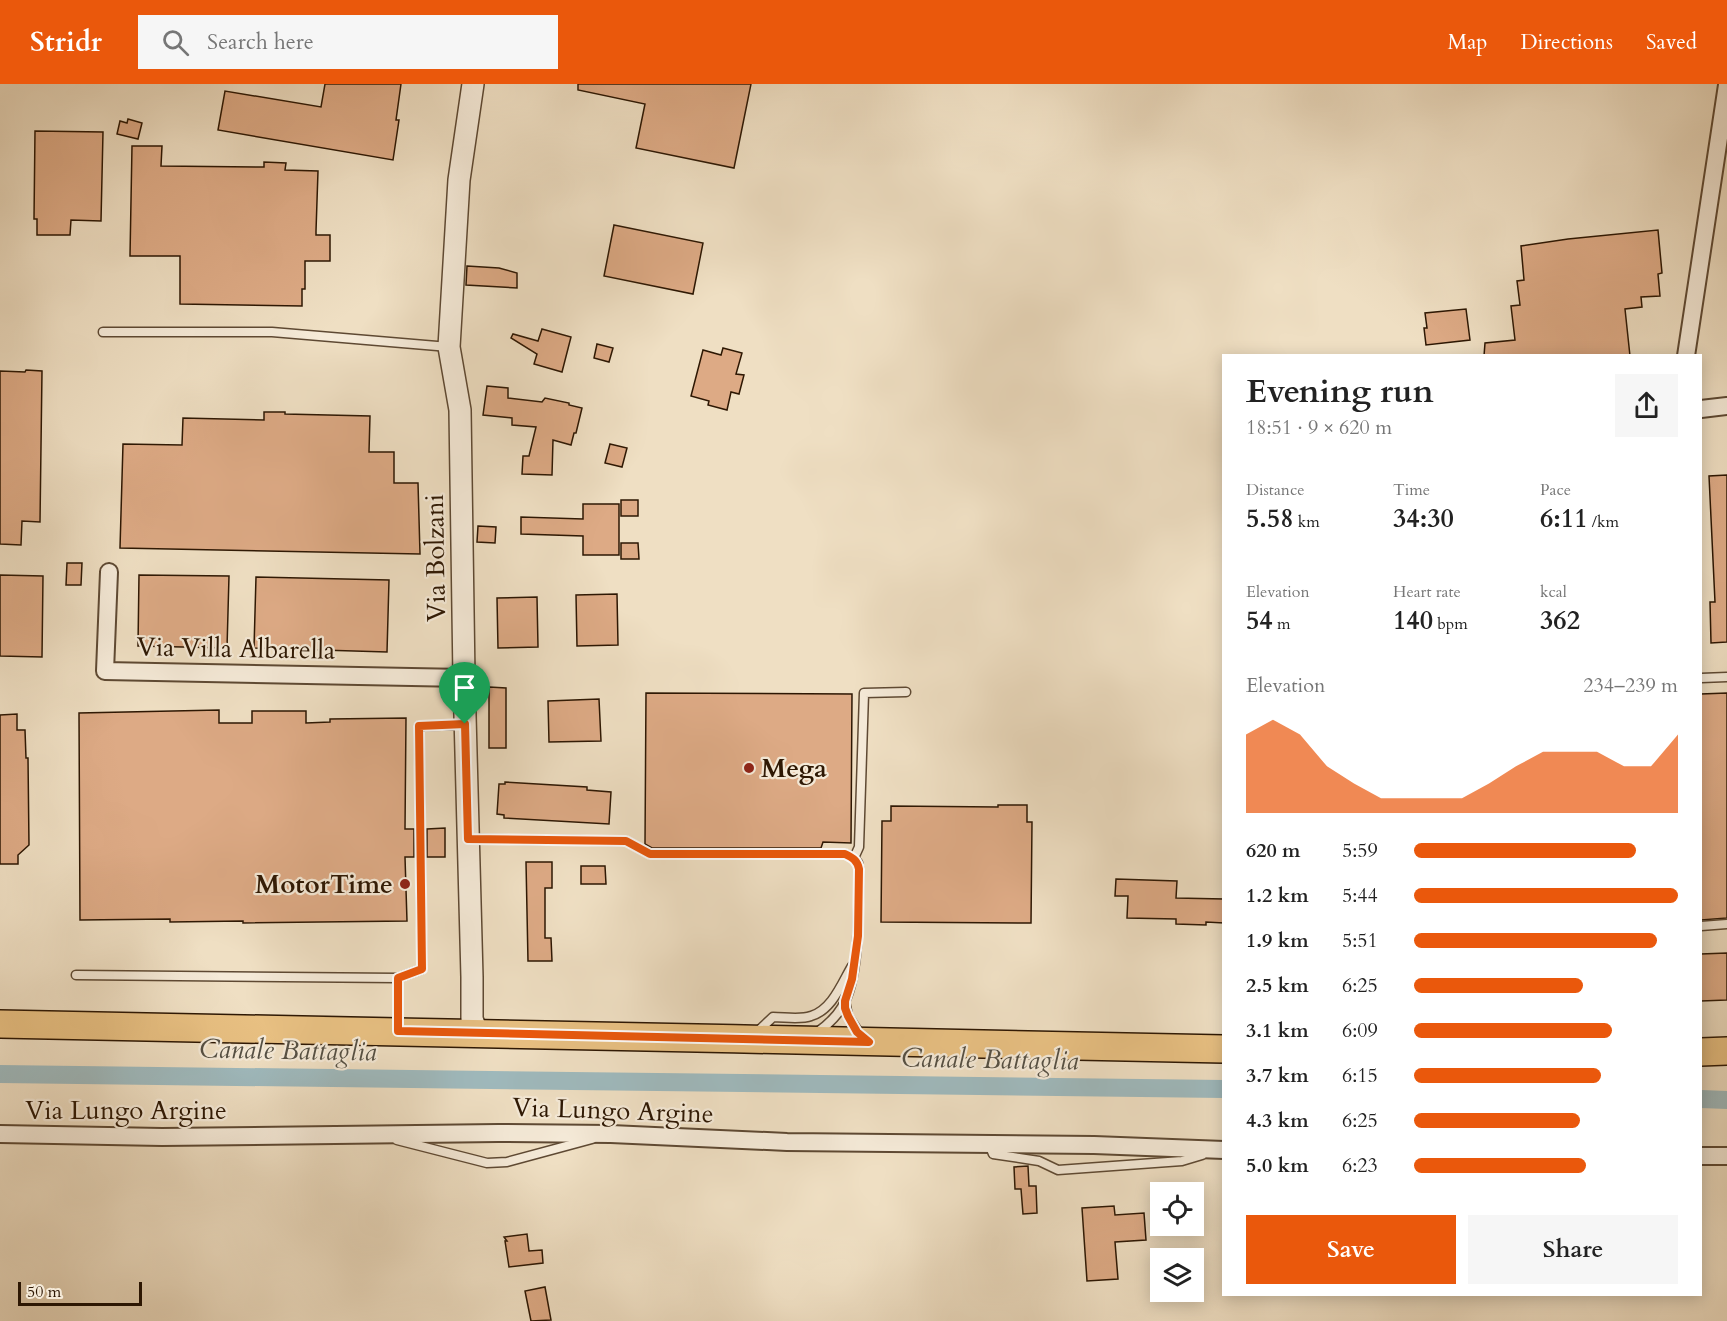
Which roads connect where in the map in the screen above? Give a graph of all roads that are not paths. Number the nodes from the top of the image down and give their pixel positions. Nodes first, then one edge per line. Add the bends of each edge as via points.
1 (473, 84) edge
2 (1727, 85) edge
3 (103, 332) dead end
4 (449, 347) junction
5 (1686, 354) edge
6 (1727, 406) edge
7 (1702, 409) edge
8 (110, 572) dead end
9 (1727, 676) edge
10 (464, 678) junction
11 (1702, 678) edge
12 (906, 692) dead end
13 (465, 724) junction
14 (468, 839) junction
15 (854, 858) junction
16 (1727, 924) edge
17 (1702, 926) edge
18 (855, 960) junction
19 (76, 975) dead end
20 (398, 978) junction
21 (845, 1001) junction
22 (0, 1024) edge
23 (398, 1031) junction
24 (477, 1032) junction
25 (750, 1040) junction
26 (805, 1041) junction
27 (869, 1042) junction
28 (1222, 1049) edge
29 (1727, 1051) edge
30 (1702, 1052) edge
31 (0, 1134) edge
32 (377, 1134) junction
33 (611, 1134) junction
34 (989, 1144) junction
35 (1221, 1150) edge
36 (1702, 1156) edge
37 (1727, 1156) edge

1 - 4 street, Via Bolzani via 459,180
2 - 5 street
3 - 4 lane via 272,332
4 - 10 street, Via Bolzani via 460,410
6 - 7 street
8 - 10 street, Via Villa Albarella via 105,671
9 - 11 lane
10 - 13 street, Via Bolzani
12 - 15 lane via 864,693 859,847
13 - 14 street, Via Bolzani
13 - 20 lane via 419,726 422,969
14 - 15 lane via 626,841 650,854 845,854
14 - 24 street, Via Bolzani via 472,1019
15 - 18 lane via 859,869
16 - 17 lane
18 - 21 lane
18 - 25 lane via 839,990 820,1012 804,1017 773,1017
19 - 20 lane
20 - 23 lane
21 - 26 lane via 831,1020
21 - 27 lane via 852,1024
22 - 23 main road
23 - 24 main road
24 - 25 main road
25 - 26 main road
26 - 27 main road
27 - 28 main road
29 - 30 main road
31 - 32 street, Via Lungo Argine
32 - 33 street, Via Lungo Argine
32 - 33 lane via 487,1162 507,1162
33 - 34 street, Via Lungo Argine via 788,1142
34 - 35 street, Via Lungo Argine
34 - 35 lane via 993,1154 1039,1161 1058,1170 1182,1161
36 - 37 street

